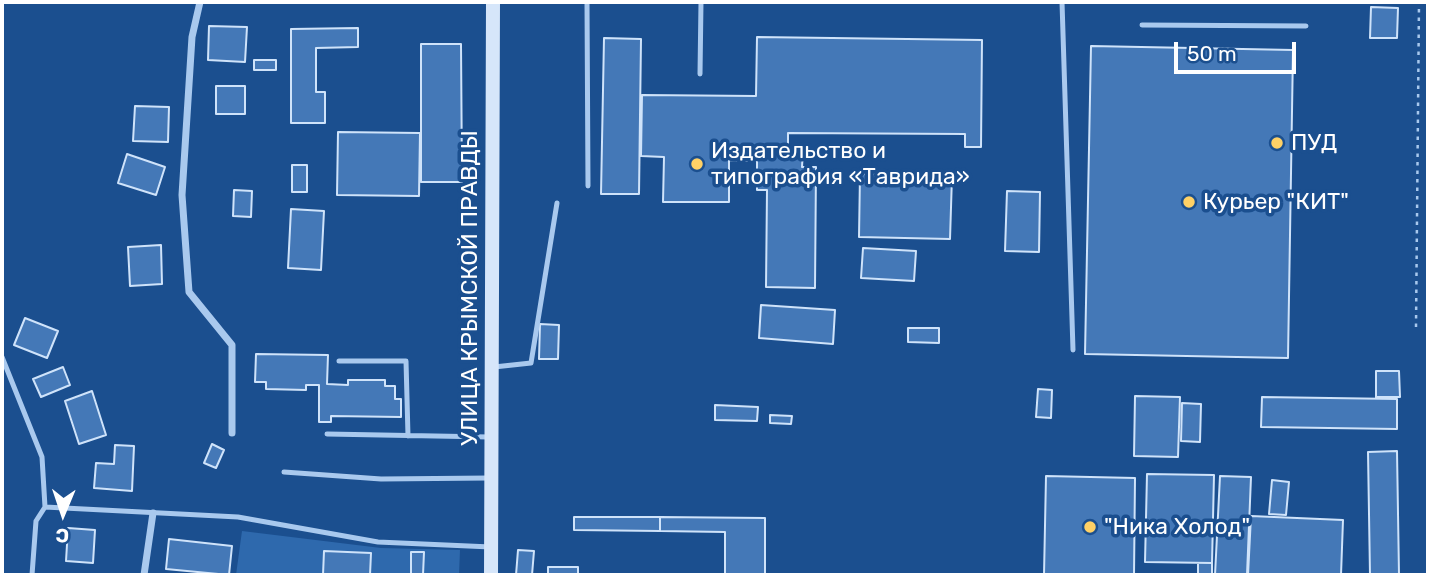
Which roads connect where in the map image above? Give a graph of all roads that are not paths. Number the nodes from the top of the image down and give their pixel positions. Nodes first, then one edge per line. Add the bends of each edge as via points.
1 (200, 2) edge
2 (493, 2) edge
3 (587, 2) edge
4 (701, 2) edge
5 (1062, 2) edge
6 (1142, 25) dead end
7 (1306, 26) dead end
8 (700, 74) dead end
9 (588, 186) dead end
10 (557, 202) dead end
11 (1073, 350) dead end
12 (2, 357) edge
13 (339, 361) dead end
14 (492, 367) junction
15 (232, 433) dead end
16 (327, 434) dead end
17 (408, 436) junction
18 (492, 437) junction
19 (284, 472) dead end
20 (492, 478) junction
21 (46, 507) junction
22 (153, 513) junction
23 (492, 547) junction
24 (32, 575) edge
25 (144, 575) edge
26 (491, 575) edge

1 - 15 street via 192,37 182,195 189,292 232,345
2 - 14 street, УЛИЦА КРЫМСКОЙ ПРАВДЫ
3 - 9 lane
4 - 8 lane
5 - 11 lane
6 - 7 lane
10 - 14 lane via 531,363
12 - 21 lane via 42,457
13 - 17 lane via 406,361
14 - 18 street, УЛИЦА КРЫМСКОЙ ПРАВДЫ
16 - 17 lane
17 - 18 lane
18 - 20 street, УЛИЦА КРЫМСКОЙ ПРАВДЫ
19 - 20 lane via 381,479
20 - 23 street, УЛИЦА КРЫМСКОЙ ПРАВДЫ
21 - 22 lane
21 - 24 lane via 36,521
22 - 23 lane via 238,517 378,542
22 - 25 street
23 - 26 street, УЛИЦА КРЫМСКОЙ ПРАВДЫ

